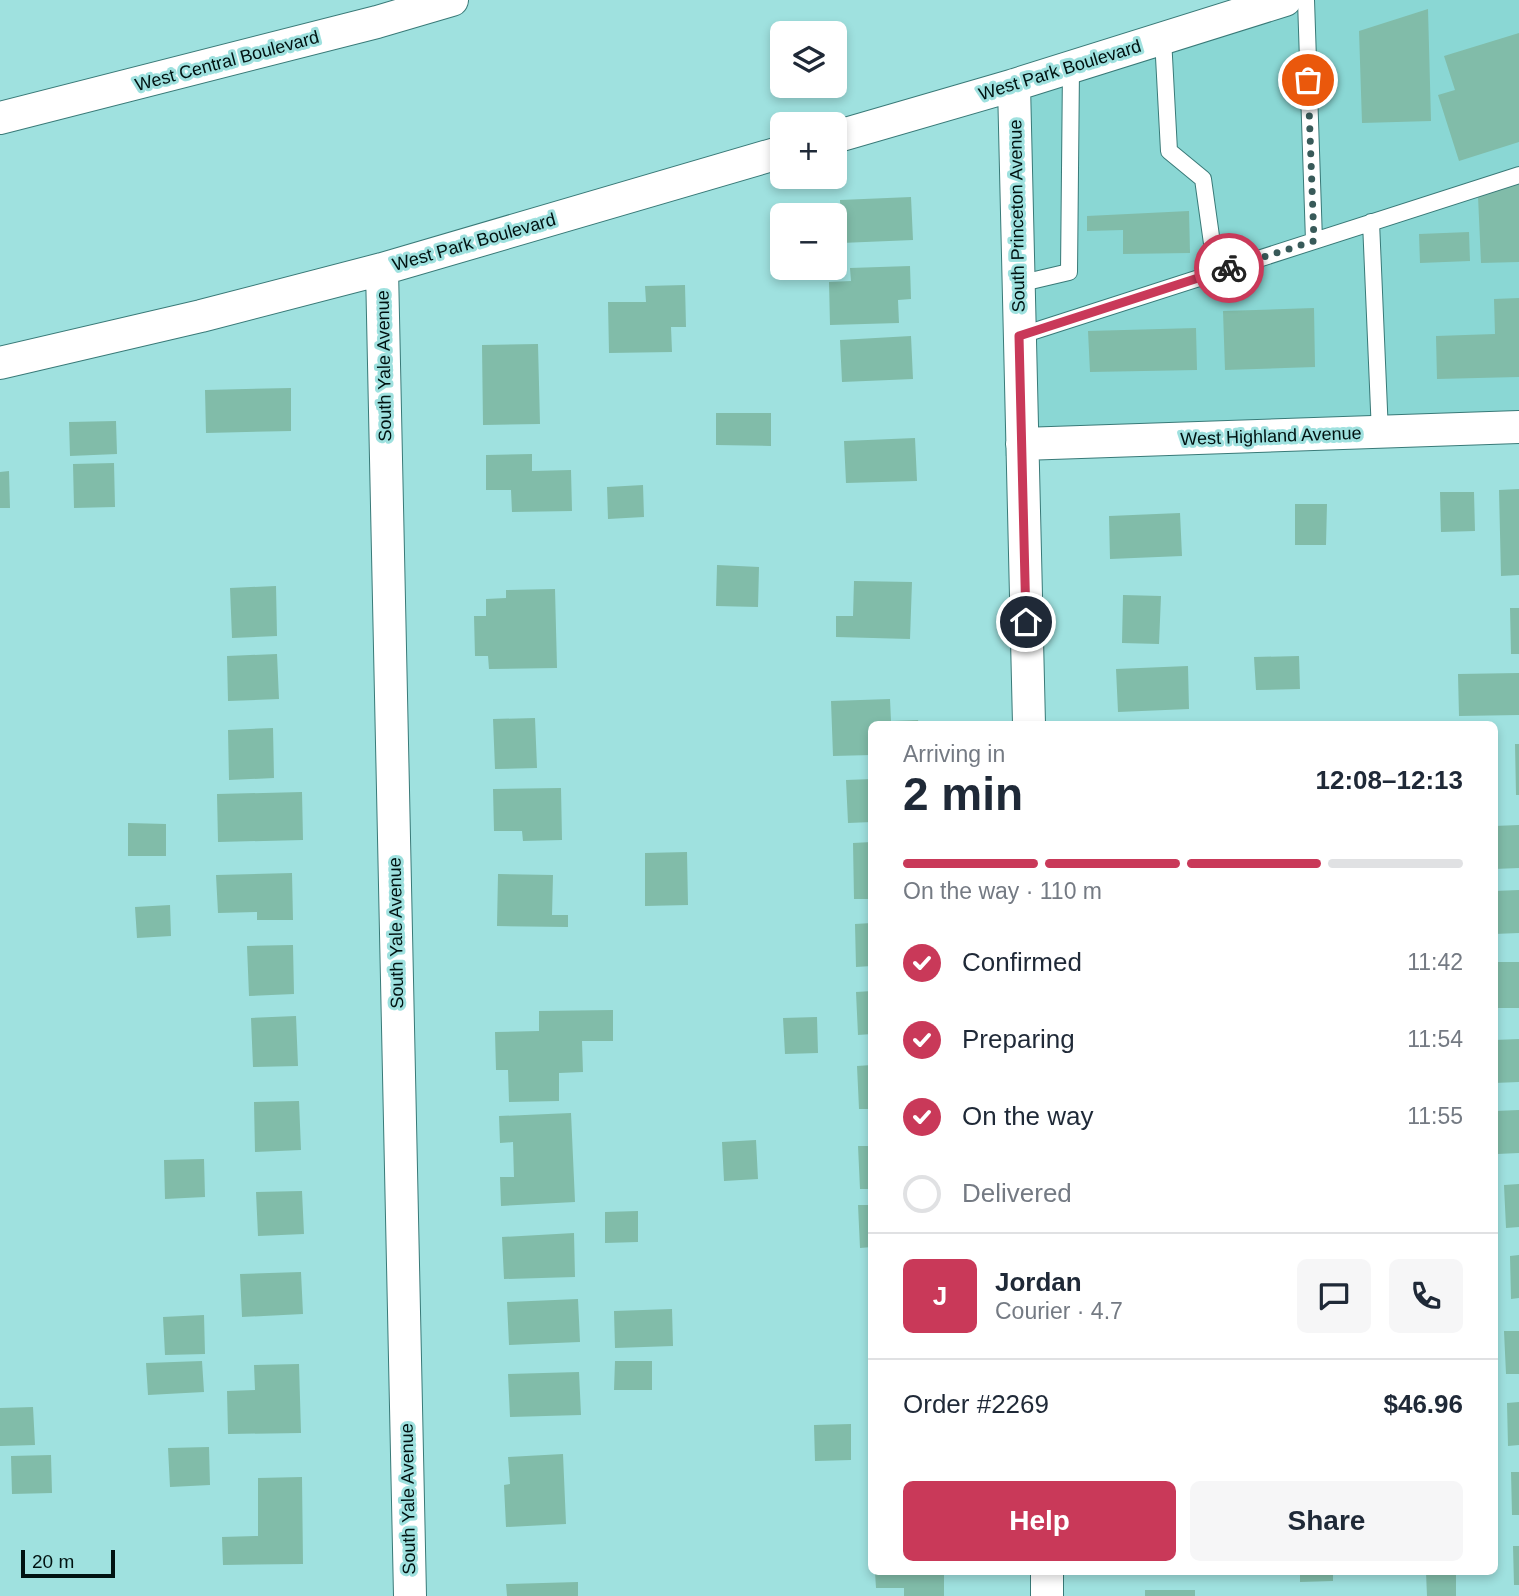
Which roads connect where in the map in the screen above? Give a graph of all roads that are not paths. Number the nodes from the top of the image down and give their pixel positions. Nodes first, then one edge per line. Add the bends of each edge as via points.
1 (452, 0) edge
2 (1285, 0) edge
3 (1306, 0) edge
4 (377, 11) edge
5 (1163, 38) junction
6 (1071, 68) junction
7 (1014, 85) junction
8 (0, 118) edge
9 (847, 134) edge
10 (770, 156) edge
11 (1519, 175) edge
12 (1371, 222) junction
13 (1314, 241) junction
14 (382, 269) junction
15 (1216, 272) junction
16 (1018, 284) junction
17 (1019, 336) junction
18 (0, 363) edge
19 (1519, 427) edge
20 (1380, 433) junction
21 (1023, 444) junction
22 (1029, 721) edge
23 (1047, 1575) edge
24 (410, 1596) edge
25 (1047, 1596) edge

1 - 4 street, West Central Boulevard
2 - 5 street, West Park Boulevard
3 - 13 lane
4 - 8 street, West Central Boulevard
5 - 6 street, West Park Boulevard
5 - 15 lane via 1168,150 1203,179
6 - 7 street, West Park Boulevard
6 - 16 lane via 1069,272
7 - 9 street, West Park Boulevard
7 - 16 street, South Princeton Avenue
10 - 14 street, West Park Boulevard
11 - 12 lane
12 - 13 lane
12 - 20 lane
13 - 15 lane
14 - 18 street, West Park Boulevard
14 - 24 street, South Yale Avenue
15 - 17 lane
16 - 17 street, South Princeton Avenue
17 - 21 street, South Princeton Avenue
19 - 20 street, West Highland Avenue
20 - 21 street, West Highland Avenue
21 - 22 street, South Princeton Avenue
23 - 25 street

